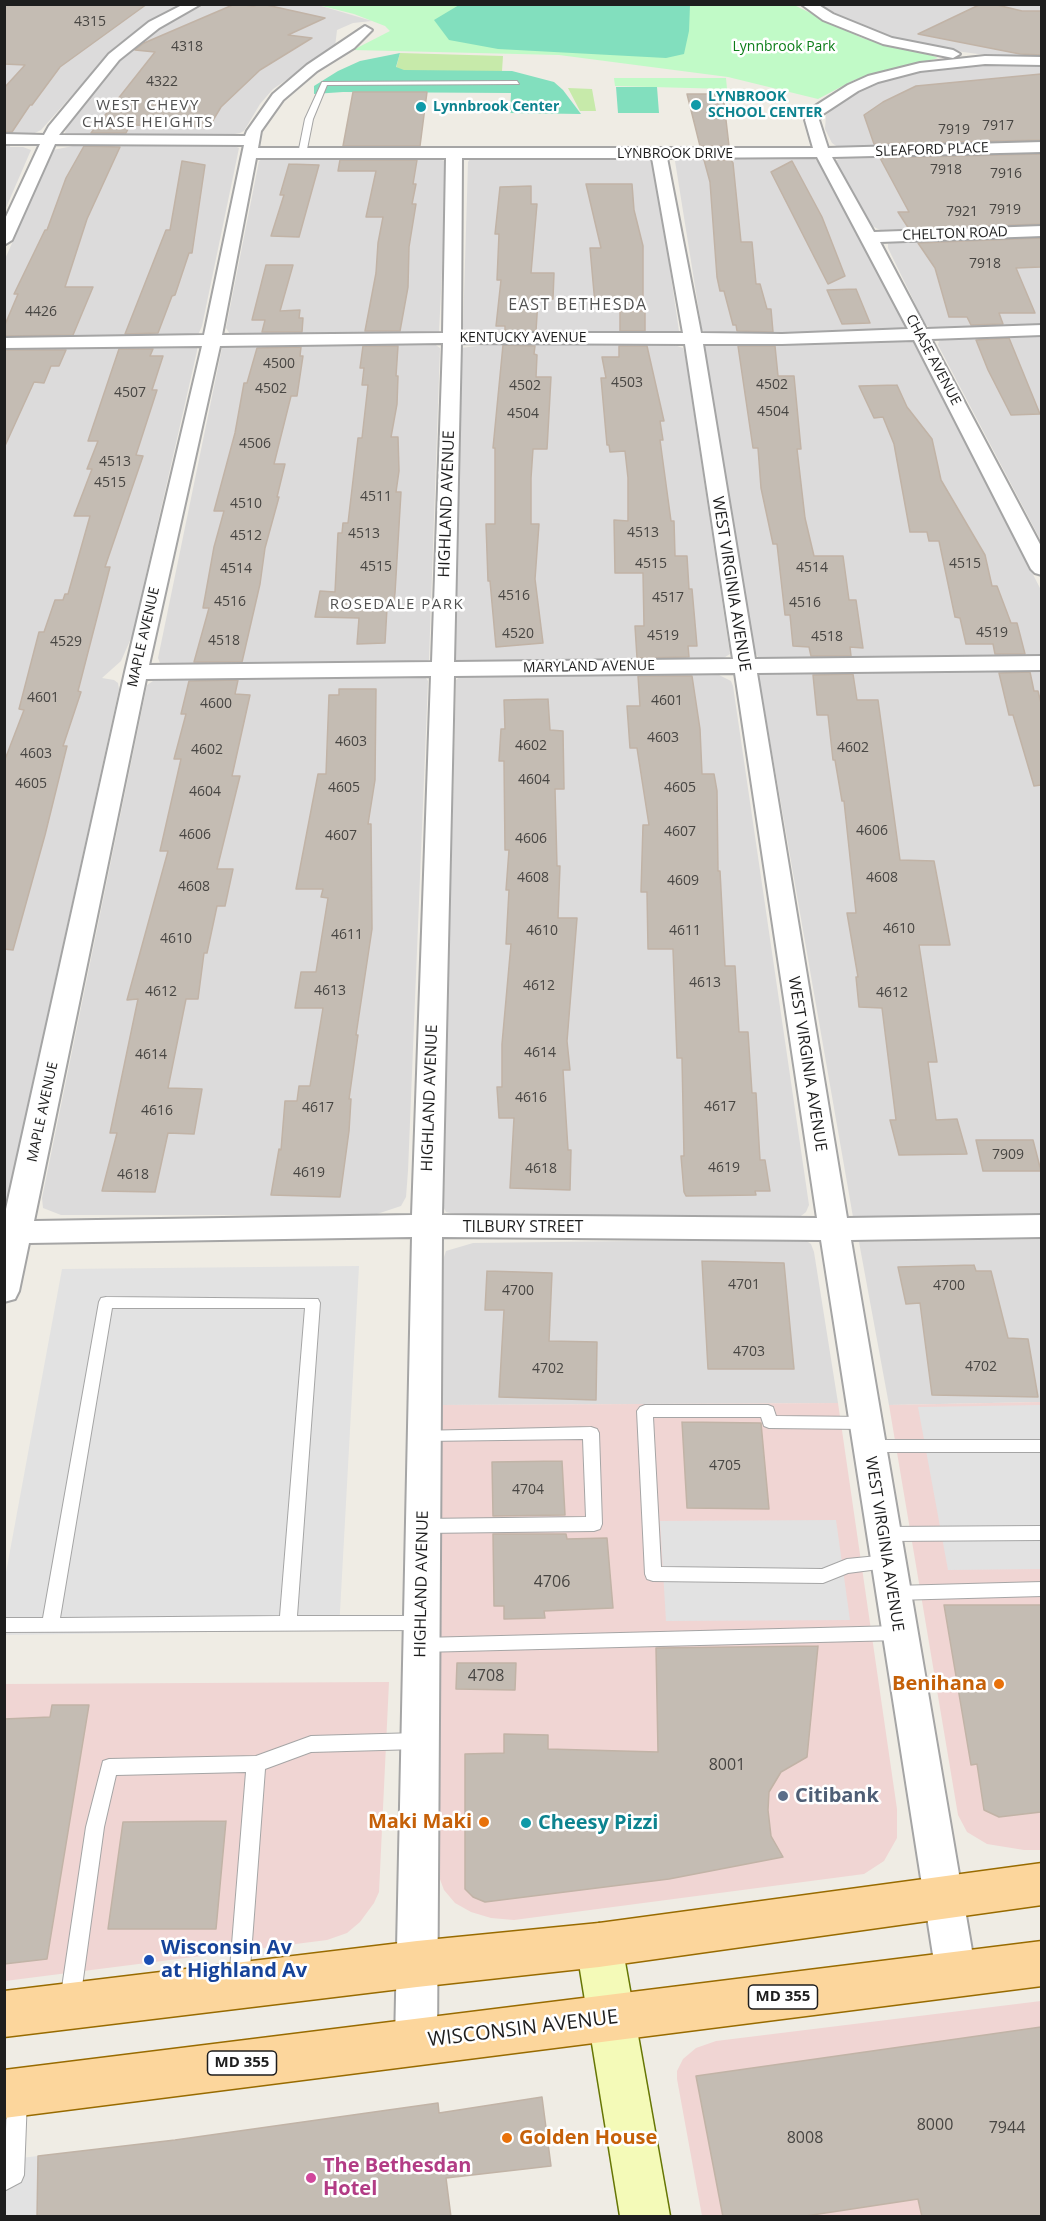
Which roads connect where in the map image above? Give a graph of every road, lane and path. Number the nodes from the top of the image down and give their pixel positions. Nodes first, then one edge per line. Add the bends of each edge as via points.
1 (195, 4) edge
2 (807, 4) edge
3 (365, 30) dead end
4 (985, 60) junction
5 (1041, 61) edge
6 (517, 83) dead end
7 (4, 139) edge
8 (50, 140) junction
9 (250, 147) junction
10 (1041, 147) edge
11 (822, 153) junction
12 (302, 154) junction
13 (454, 154) junction
14 (659, 154) junction
15 (1041, 231) edge
16 (869, 237) junction
17 (4, 240) edge
18 (1041, 330) edge
19 (919, 335) junction
20 (453, 338) junction
21 (693, 338) junction
22 (212, 341) junction
23 (4, 343) edge
24 (1041, 569) edge
25 (1041, 663) edge
26 (743, 666) junction
27 (441, 668) junction
28 (136, 672) junction
29 (427, 1226) junction
30 (1041, 1226) edge
31 (834, 1229) junction
32 (11, 1232) edge
33 (4, 1291) edge
34 (867, 1434) junction
35 (424, 1435) junction
36 (1041, 1446) edge
37 (422, 1526) junction
38 (1041, 1533) edge
39 (883, 1534) junction
40 (888, 1562) junction
41 (1041, 1589) edge
42 (892, 1593) junction
43 (288, 1623) junction
44 (4, 1625) edge
45 (50, 1625) junction
46 (899, 1633) junction
47 (421, 1634) junction
48 (418, 1741) junction
49 (256, 1764) junction
50 (1041, 1884) edge
51 (942, 1897) junction
52 (599, 1945) junction
53 (1041, 1962) edge
54 (417, 1964) junction
55 (956, 1974) junction
56 (239, 1986) junction
57 (69, 2006) junction
58 (4, 2014) edge
59 (610, 2018) junction
60 (416, 2043) junction
61 (11, 2094) edge
62 (4, 2181) edge
63 (645, 2217) edge

1 - 8 street via 154,25 114,57 54,129
2 - 4 street via 828,17 888,41
3 - 9 street, MAPLE AVENUE via 278,97 254,131
4 - 5 street
4 - 11 street via 920,67 873,79 838,96 817,111 813,120
6 - 12 lane via 324,83 309,119
7 - 8 street, LYNBROOK DRIVE
8 - 9 street, LYNBROOK DRIVE
8 - 17 street
9 - 12 street, LYNBROOK DRIVE
9 - 22 street, MAPLE AVENUE
10 - 11 street, SLEAFORD PLACE
11 - 14 street, LYNBROOK DRIVE
11 - 16 street, CHASE AVENUE
12 - 13 street, LYNBROOK DRIVE
13 - 14 street, LYNBROOK DRIVE
13 - 20 street, HIGHLAND AVENUE
14 - 21 street, WEST VIRGINIA AVENUE
15 - 16 street, CHELTON ROAD
16 - 19 street, CHASE AVENUE
18 - 19 street, KENTUCKY AVENUE
19 - 21 street, KENTUCKY AVENUE
19 - 24 street, CHASE AVENUE
20 - 21 street, KENTUCKY AVENUE
20 - 22 street, KENTUCKY AVENUE
20 - 27 street, HIGHLAND AVENUE
21 - 26 street, WEST VIRGINIA AVENUE
22 - 23 street, KENTUCKY AVENUE
22 - 28 street, MAPLE AVENUE
25 - 26 street, MARYLAND AVENUE
26 - 27 street, MARYLAND AVENUE
26 - 31 street, WEST VIRGINIA AVENUE
27 - 28 street, MARYLAND AVENUE
27 - 29 street, HIGHLAND AVENUE
28 - 32 street, MAPLE AVENUE
29 - 31 street, TILBURY STREET
29 - 32 street, TILBURY STREET
29 - 35 street, HIGHLAND AVENUE
30 - 31 street, TILBURY STREET
31 - 34 street, WEST VIRGINIA AVENUE
32 - 33 street, MAPLE AVENUE
34 - 36 lane
34 - 39 street, WEST VIRGINIA AVENUE
34 - 40 lane via 769,1422 768,1411 645,1411 653,1574 823,1576 847,1566
35 - 37 street, HIGHLAND AVENUE
35 - 37 lane via 591,1433 594,1524
37 - 47 street, HIGHLAND AVENUE
38 - 39 lane
39 - 40 street, WEST VIRGINIA AVENUE
40 - 42 street, WEST VIRGINIA AVENUE
41 - 42 lane
42 - 46 street, WEST VIRGINIA AVENUE
43 - 45 lane
43 - 45 lane via 313,1303 106,1302
43 - 47 lane
44 - 45 lane
46 - 47 lane
46 - 51 street, WEST VIRGINIA AVENUE
47 - 48 street, HIGHLAND AVENUE
48 - 49 lane via 311,1744
48 - 54 street, HIGHLAND AVENUE
49 - 56 lane
49 - 57 lane via 109,1767 95,1827
50 - 51 main road
51 - 52 main road
51 - 55 street, WEST VIRGINIA AVENUE
52 - 54 main road
52 - 59 street
53 - 55 main road, WISCONSIN AVENUE / MD 355
54 - 56 main road
54 - 60 street, HIGHLAND AVENUE
55 - 59 main road, WISCONSIN AVENUE / MD 355
56 - 57 main road
57 - 58 main road
59 - 60 main road, WISCONSIN AVENUE / MD 355
59 - 63 street
60 - 61 main road, WISCONSIN AVENUE / MD 355
61 - 62 lane via 14,2175

